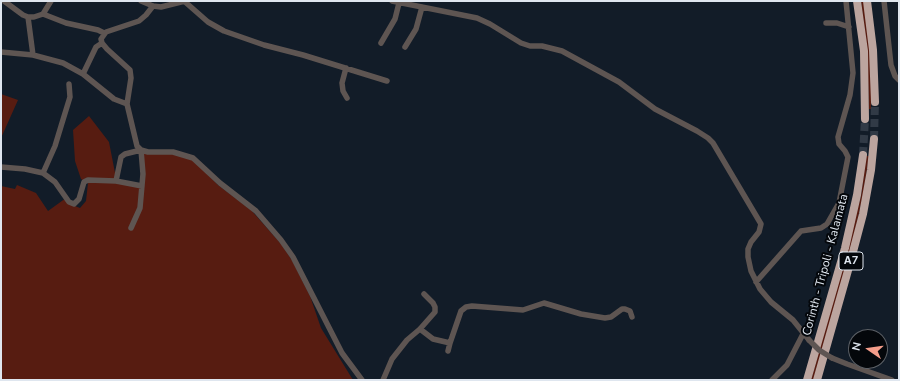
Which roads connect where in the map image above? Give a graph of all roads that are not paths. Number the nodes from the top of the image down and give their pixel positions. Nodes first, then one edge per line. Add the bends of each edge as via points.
1 (4, 1) edge
2 (51, 1) edge
3 (141, 1) edge
4 (184, 1) edge
5 (392, 1) edge
6 (846, 1) edge
7 (857, 1) edge
8 (867, 1) edge
9 (884, 1) edge
10 (399, 3) junction
11 (153, 6) junction
12 (422, 7) junction
13 (42, 14) junction
14 (28, 17) junction
15 (826, 23) dead end
16 (849, 27) junction
17 (104, 33) junction
18 (102, 43) junction
19 (381, 43) dead end
20 (405, 47) dead end
21 (1, 52) edge
22 (33, 54) junction
23 (346, 68) junction
24 (83, 74) junction
25 (899, 80) edge
26 (387, 81) dead end
27 (70, 84) dead end
28 (347, 98) dead end
29 (875, 102) tunnel mouth
30 (127, 104) junction
31 (865, 119) tunnel mouth
32 (874, 139) tunnel mouth
33 (141, 150) junction
34 (863, 155) tunnel mouth
35 (1, 167) edge
36 (43, 173) junction
37 (116, 181) junction
38 (142, 186) junction
39 (131, 228) dead end
40 (756, 282) junction
41 (424, 294) dead end
42 (632, 317) dead end
43 (420, 329) junction
44 (803, 334) junction
45 (450, 343) junction
46 (448, 351) dead end
47 (362, 380) edge
48 (383, 380) edge
49 (772, 380) edge
50 (807, 380) edge
51 (817, 380) edge
52 (892, 380) edge

1 - 14 street
2 - 13 street
3 - 11 street
4 - 11 street via 162,7
4 - 23 street via 204,19 224,31
5 - 10 street
6 - 16 street
7 - 31 highway via 864,51
8 - 29 highway via 873,50
9 - 25 street via 891,65
10 - 12 street
10 - 19 street via 394,23
11 - 17 street via 137,22
12 - 20 street via 416,29
12 - 40 street via 481,19 521,43 562,51 619,82 655,109 708,138 761,224 748,249 749,263
13 - 14 street
13 - 17 street via 66,24
14 - 22 street
15 - 16 street
16 - 40 street via 853,80 838,137 839,144 848,157 839,203 827,224 821,228 801,231
17 - 18 street
18 - 24 street via 96,47
18 - 30 street via 130,70
21 - 22 street
22 - 24 street via 63,63
23 - 26 street
23 - 28 street via 342,83
24 - 30 street via 114,99
27 - 36 street via 70,97 54,150
30 - 33 street via 136,143
32 - 51 highway, Corinth - Tripoli - Kalamata / Α7 via 863,214
33 - 37 street via 121,156
33 - 38 street
33 - 47 street via 153,153 173,152 193,158 256,211 293,257 339,347
34 - 50 highway, Corinth - Tripoli - Kalamata / Α7 via 845,248
35 - 36 street
36 - 37 street via 55,182 69,202 74,204 79,199 84,182
37 - 38 street
38 - 39 street via 140,208
40 - 44 street via 767,298 793,320
41 - 43 street via 433,303 435,312
42 - 45 street via 630,311 625,309 605,318 544,303 523,310 472,306 461,311
43 - 45 street via 437,340
43 - 48 street via 392,359
44 - 49 street via 787,365
44 - 52 street, bridge via 832,358
45 - 46 street

